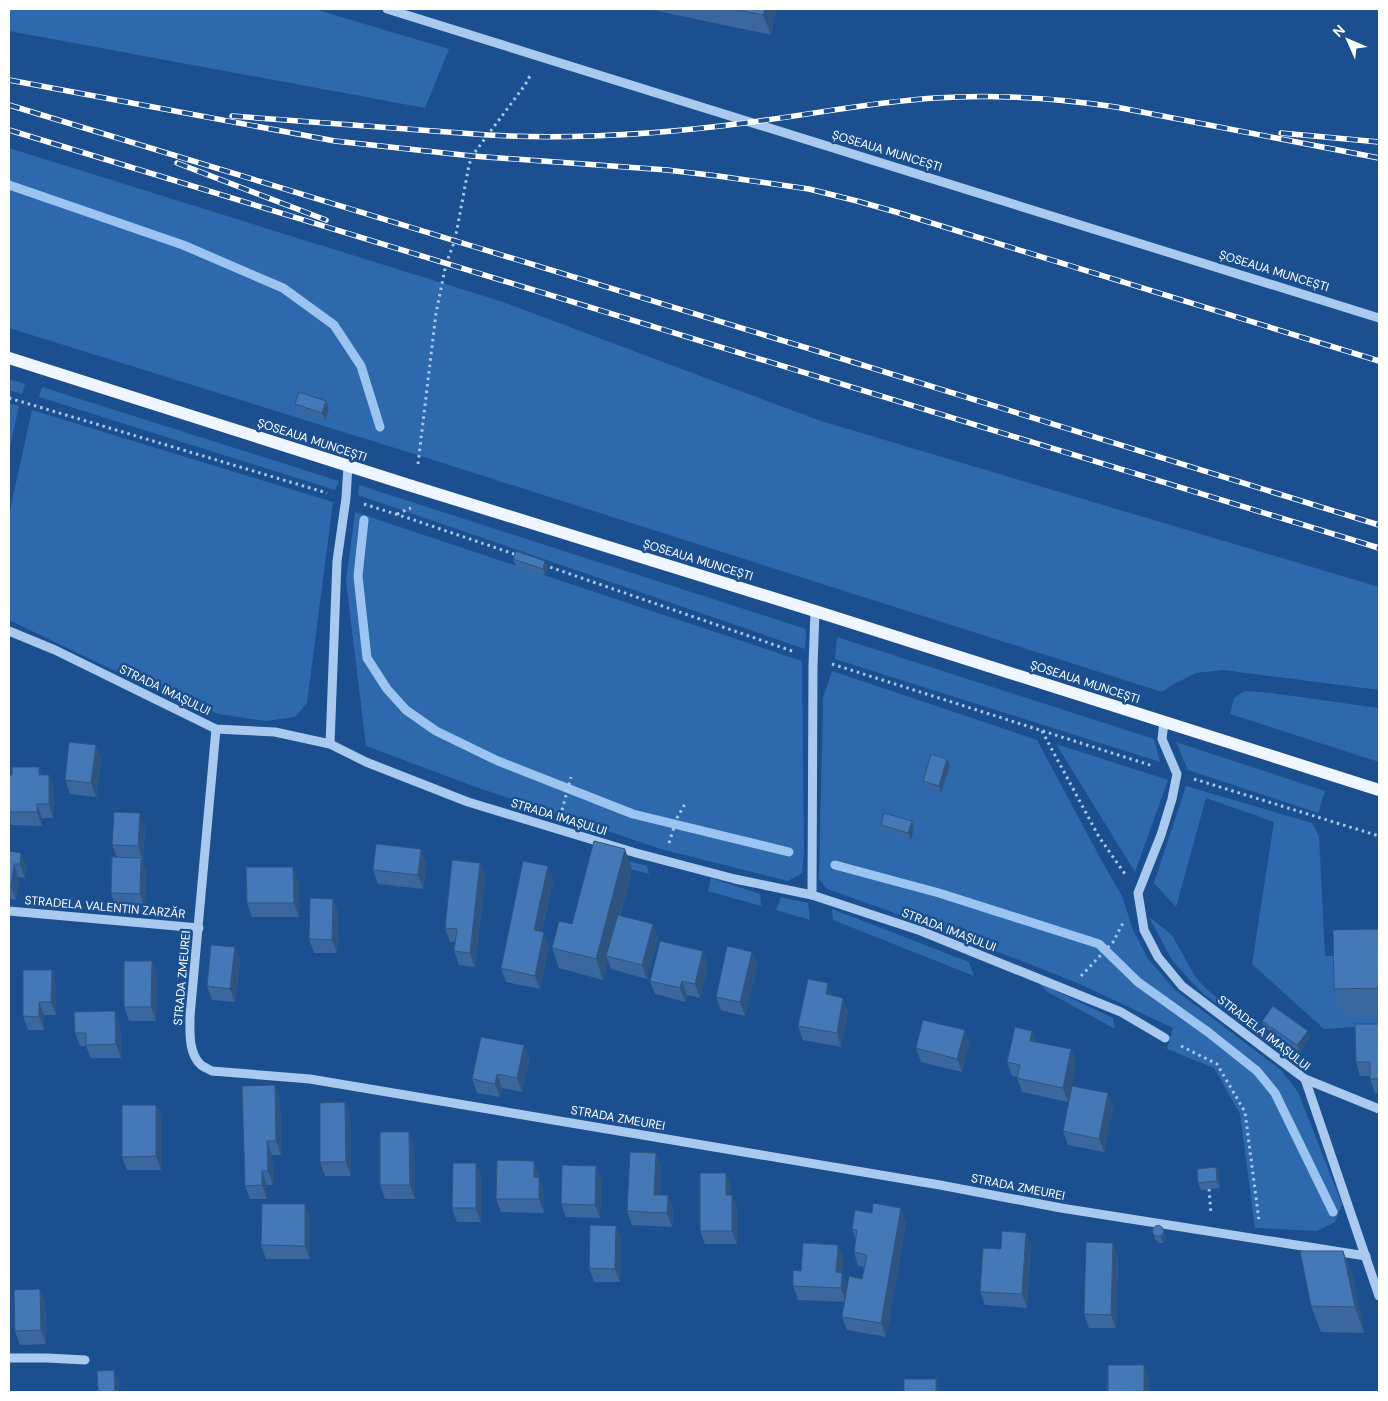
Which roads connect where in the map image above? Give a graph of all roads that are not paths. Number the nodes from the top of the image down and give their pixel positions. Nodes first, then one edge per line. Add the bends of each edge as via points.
1 (387, 9) edge
2 (1379, 318) edge
3 (9, 358) edge
4 (348, 466) junction
5 (815, 610) junction
6 (9, 631) edge
7 (1164, 722) junction
8 (216, 729) junction
9 (330, 744) junction
10 (1379, 790) edge
11 (812, 894) junction
12 (9, 911) edge
13 (199, 928) junction
14 (1165, 1038) road end
15 (1305, 1079) junction
16 (1379, 1109) edge
17 (1366, 1256) junction
18 (1379, 1296) edge
19 (9, 1358) edge
20 (85, 1360) dead end

1 - 2 street, ȘOSEAUA MUNCEȘTI
3 - 4 main road, ȘOSEAUA MUNCEȘTI
4 - 5 main road, ȘOSEAUA MUNCEȘTI
4 - 9 street via 338,561
5 - 7 main road, ȘOSEAUA MUNCEȘTI
5 - 11 street
6 - 8 street, STRADA IMAȘULUI via 55,650
7 - 10 main road, ȘOSEAUA MUNCEȘTI
7 - 15 street, STRADELA IMAȘULUI via 1162,739 1177,774 1161,835 1138,893 1144,930 1158,957 1182,986
8 - 9 street, STRADA IMAȘULUI via 275,732
8 - 13 street, STRADA ZMEUREI
9 - 11 street, STRADA IMAȘULUI via 366,762 468,802 636,853 735,879
11 - 14 street, STRADA IMAȘULUI via 931,935 1121,1012
12 - 13 street, STRADELA VALENTIN ZARZĂR
13 - 17 street, STRADA ZMEUREI via 190,1039 194,1055 212,1071 310,1079 1061,1208
15 - 16 street
15 - 17 street, STRADELA IMAȘULUI
17 - 18 street, STRADELA IMAȘULUI
19 - 20 street

